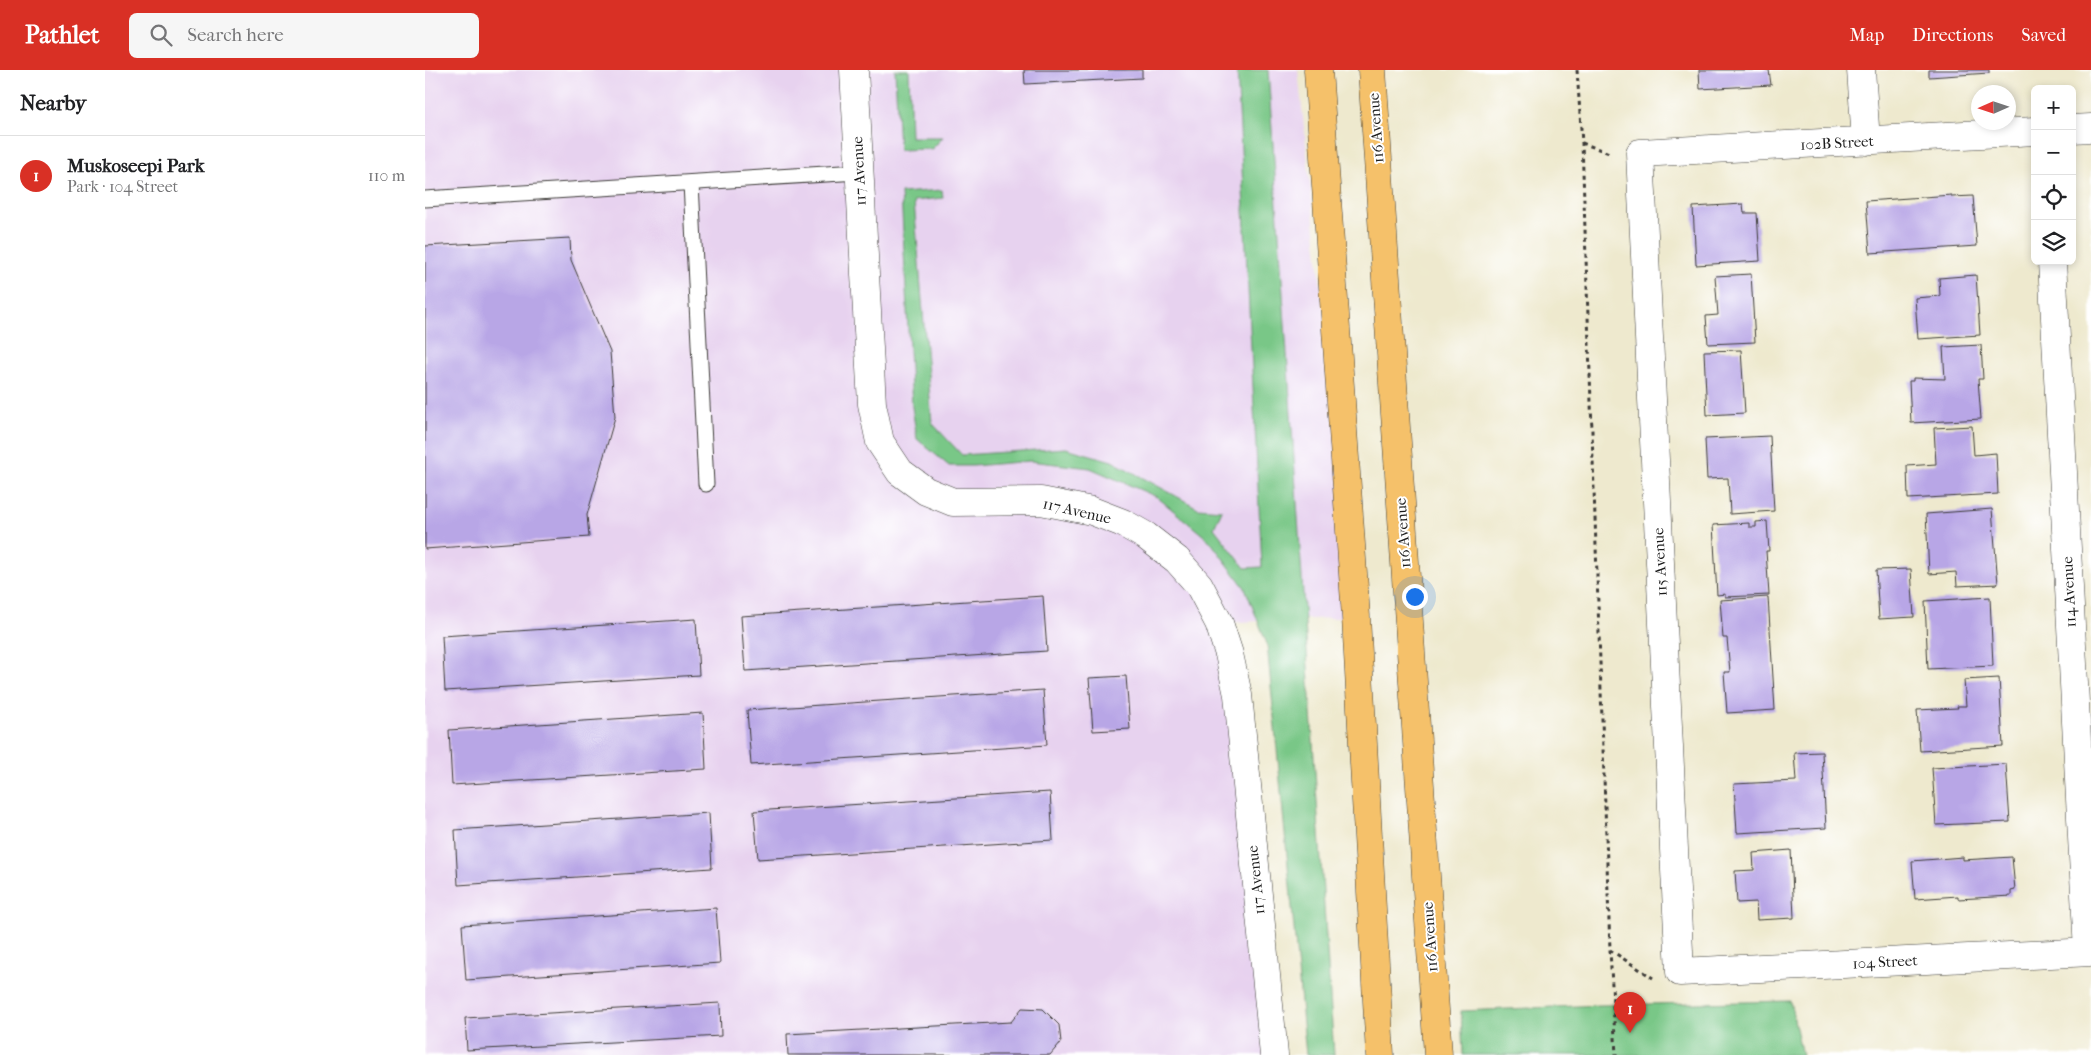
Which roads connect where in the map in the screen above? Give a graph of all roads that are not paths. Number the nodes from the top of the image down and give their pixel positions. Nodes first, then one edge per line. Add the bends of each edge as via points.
1 (854, 70) edge
2 (1318, 70) edge
3 (1372, 70) edge
4 (1861, 70) edge
5 (2091, 128) edge
6 (2076, 129) edge
7 (2031, 131) edge
8 (1866, 141) junction
9 (1640, 153) joint
10 (858, 172) junction
11 (691, 183) junction
12 (425, 199) edge
13 (2052, 265) edge
14 (706, 484) dead end
15 (2089, 952) edge
16 (1680, 972) joint
17 (1274, 1055) edge
18 (1380, 1055) edge
19 (1438, 1055) edge

1 - 10 street, 117 Avenue
2 - 18 main road via 1357,617
3 - 19 main road, 116 Avenue
4 - 8 street
5 - 6 street
7 - 8 street, 102B Street
8 - 9 street, 102B Street
9 - 16 street, 115 Avenue
10 - 11 lane
10 - 17 street, 117 Avenue via 871,404 880,442 900,472 926,491 953,502 1041,501 1092,512 1123,523 1177,560 1199,585 1219,623 1238,695
11 - 12 lane
11 - 14 lane
13 - 15 street, 114 Avenue
15 - 16 street, 104 Street

